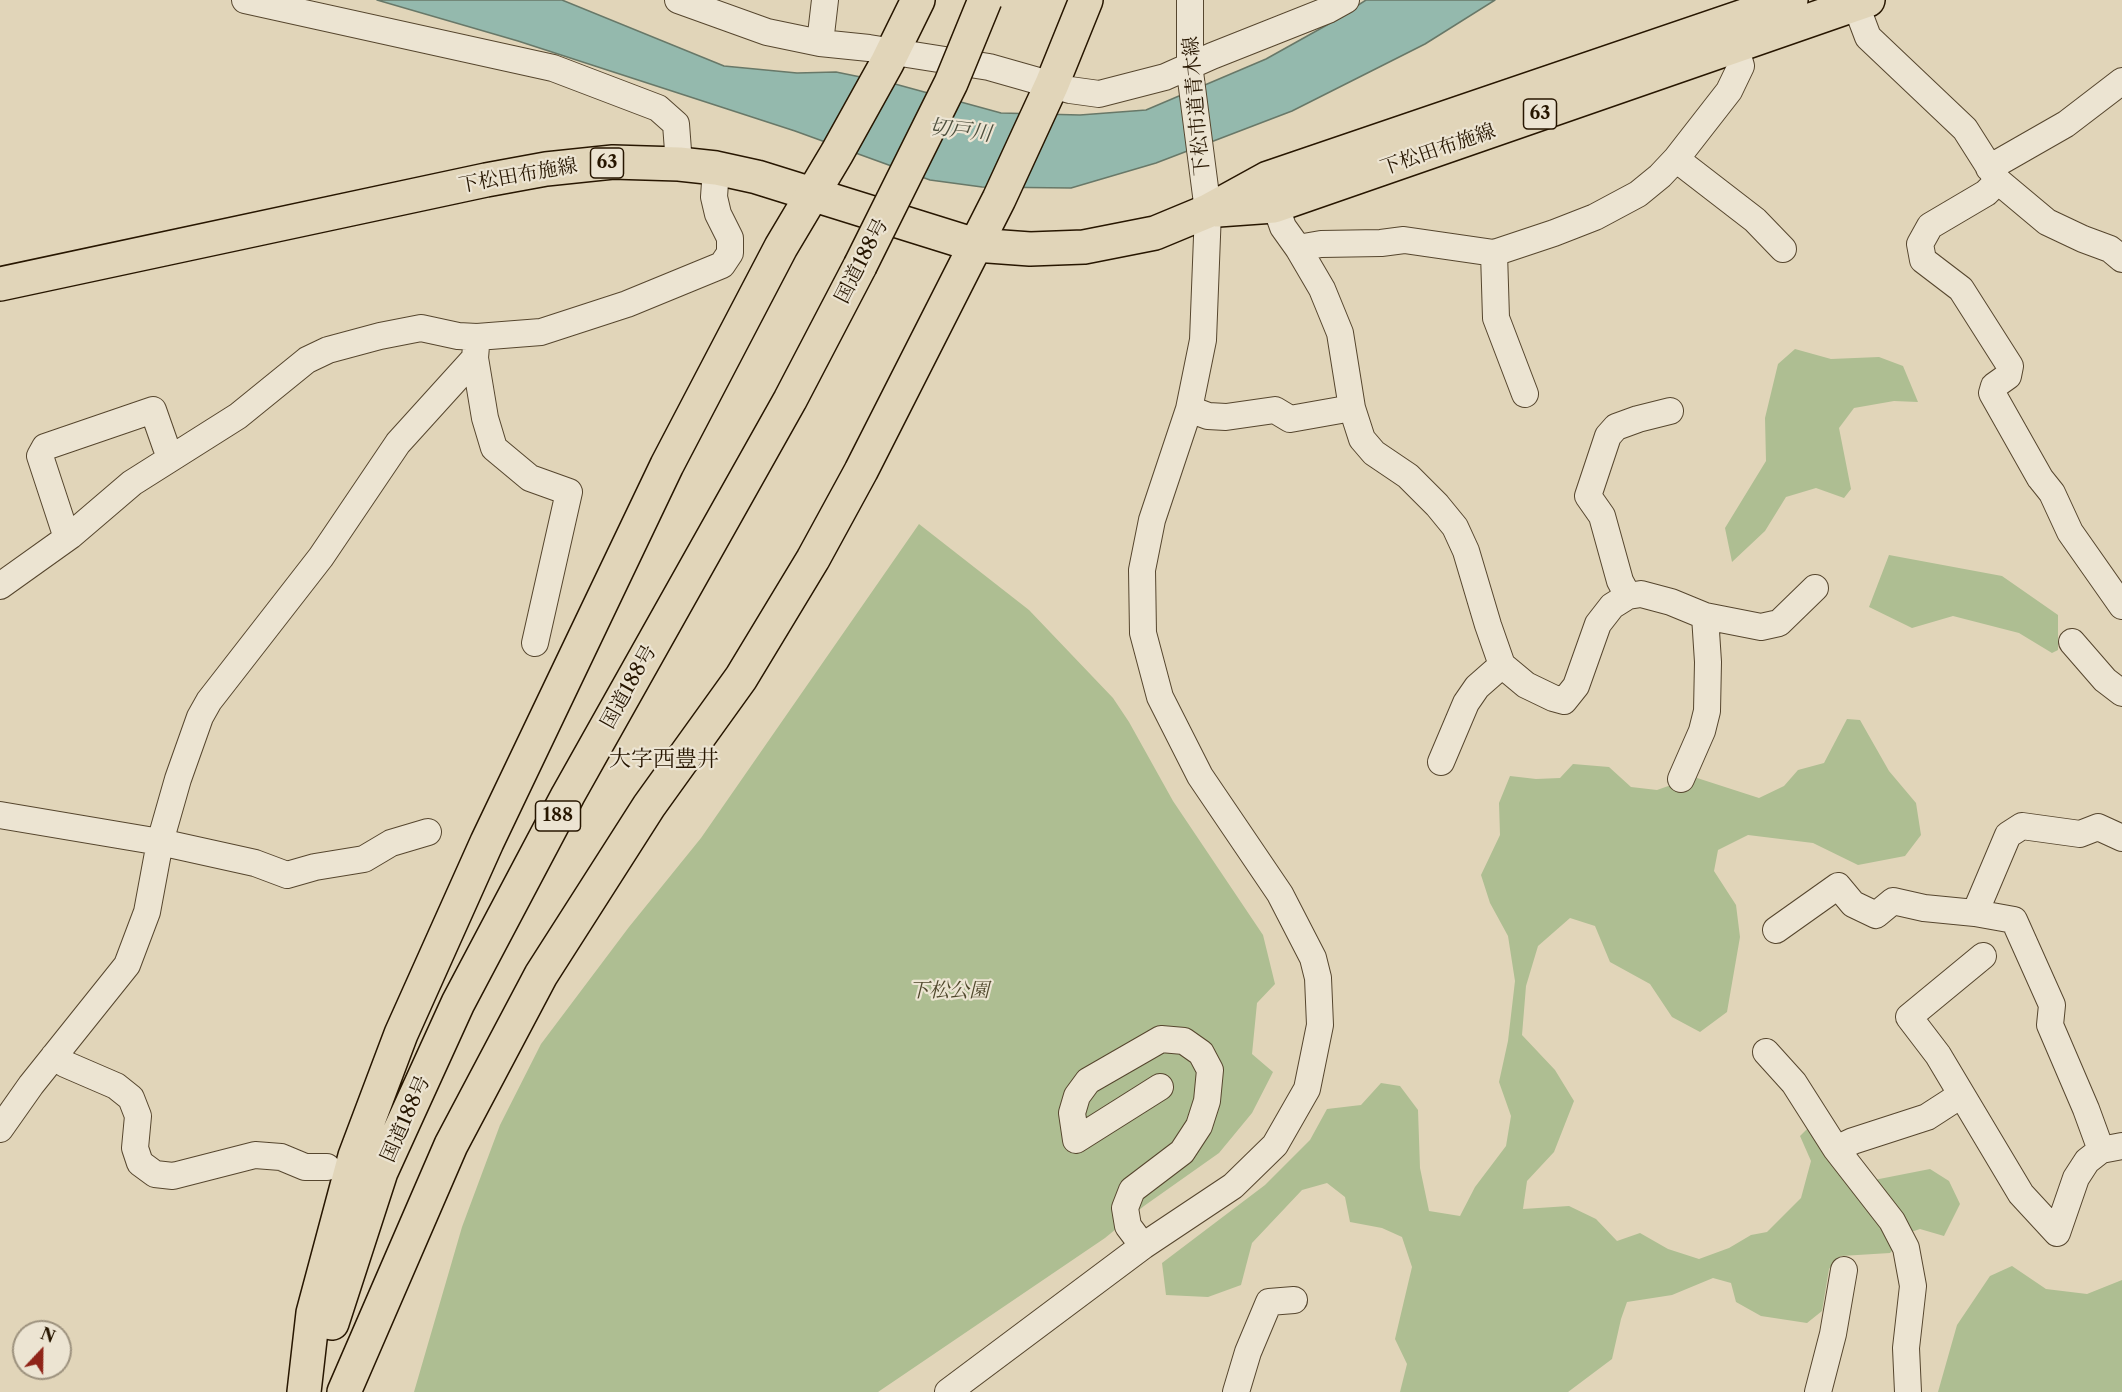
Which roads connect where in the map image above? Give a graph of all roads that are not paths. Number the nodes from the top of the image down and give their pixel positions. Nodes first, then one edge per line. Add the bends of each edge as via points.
1 (244, 0) edge
2 (678, 0) edge
3 (825, 0) edge
4 (918, 0) edge
5 (986, 0) edge
6 (1086, 0) edge
7 (1190, 0) edge
8 (1346, 0) edge
9 (1791, 0) edge
10 (1860, 1) edge
11 (1732, 34) junction
12 (820, 43) junction
13 (890, 57) junction
14 (1190, 69) junction
15 (2122, 81) edge
16 (1050, 89) junction
17 (1676, 159) junction
18 (679, 164) junction
19 (716, 168) junction
20 (1994, 175) junction
21 (1271, 192) junction
22 (813, 194) junction
23 (1208, 211) junction
24 (975, 245) junction
25 (1298, 248) junction
26 (1782, 249) dead end
27 (1494, 253) junction
28 (2122, 259) edge
29 (0, 284) edge
30 (476, 347) junction
31 (1525, 394) dead end
32 (1352, 408) junction
33 (1189, 409) junction
34 (1670, 411) dead end
35 (173, 456) junction
36 (70, 536) junction
37 (0, 586) edge
38 (1815, 588) dead end
39 (1628, 596) junction
40 (2122, 606) edge
41 (1705, 616) junction
42 (2072, 642) dead end
43 (535, 643) dead end
44 (1502, 665) junction
45 (2122, 693) edge
46 (1441, 762) dead end
47 (1681, 779) dead end
48 (0, 815) edge
49 (428, 832) dead end
50 (2122, 838) edge
51 (160, 842) junction
52 (1975, 913) junction
53 (1776, 930) dead end
54 (1983, 956) dead end
55 (1766, 1052) dead end
56 (54, 1056) junction
57 (1160, 1087) dead end
58 (1961, 1095) junction
59 (0, 1129) edge
60 (2112, 1148) edge
61 (1836, 1149) junction
62 (327, 1167) dead end
63 (1143, 1246) junction
64 (1844, 1270) dead end
65 (1294, 1300) dead end
66 (304, 1392) edge
67 (314, 1392) edge
68 (344, 1392) edge
69 (948, 1392) edge
70 (1236, 1392) edge
71 (1818, 1392) edge
72 (1908, 1392) edge

1 - 18 street via 553,68 658,108 676,124
2 - 12 street via 767,32
3 - 12 street
4 - 13 main road
5 - 67 main road, 国道188号 / 188, bridge via 951,83 790,400 568,795 458,1002 381,1172
6 - 16 main road
7 - 14 street, 下松市道青木線
8 - 14 street
9 - 11 main road, 下松田布施線 / 63
10 - 11 main road, 下松田布施線 / 63
10 - 20 street via 1868,37 1965,129
11 - 17 street via 1741,66 1729,91
11 - 21 main road, 下松田布施線 / 63
12 - 13 street
13 - 16 street via 989,68
13 - 22 main road
14 - 16 street via 1099,94
14 - 23 street, 下松市道青木線
15 - 20 street
16 - 24 main road
17 - 26 street via 1755,220
17 - 27 street via 1638,194 1595,217
18 - 19 main road, 下松田布施線 / 63
18 - 29 main road, 下松田布施線 / 63 via 613,162 546,169
19 - 22 main road, 下松田布施線 / 63
19 - 30 street via 714,197 730,238 730,253 722,265 627,304 541,332
20 - 28 street via 2047,222 2110,249
20 - 40 street via 1986,193 1930,226 1920,243 1923,260 1961,289 2010,366 2008,376 1994,386 1992,393 2052,493 2070,532
21 - 23 main road, 下松田布施線 / 63
21 - 25 street via 1283,227
22 - 24 main road, 下松田布施線 / 63
22 - 66 main road via 781,247 667,465 487,842 401,1034 355,1156 313,1313
23 - 24 main road, 下松田布施線 / 63 via 1155,233 1084,247
23 - 33 street, 下松市道青木線 via 1203,340
24 - 68 main road via 813,559 741,678 649,806 541,975 451,1145
25 - 27 street via 1404,240
25 - 32 street via 1322,289 1340,333
27 - 31 street via 1496,318
30 - 35 street via 421,328 328,350 307,360 238,416
30 - 43 street via 485,418 494,448 530,477 569,492
30 - 51 street via 398,443 321,557 209,701 178,779
32 - 33 street via 1290,419 1275,410 1226,417
32 - 44 street via 1362,440 1408,476 1455,527
33 - 63 street, 下松市道青木線 via 1152,520 1142,570 1143,633 1160,697 1200,776 1280,894 1313,958 1320,1025 1307,1089 1275,1145 1233,1186
34 - 39 street via 1616,427 1608,436 1588,496 1602,516
35 - 36 street via 132,483
35 - 36 street via 153,410 45,447 40,456
36 - 37 street
38 - 41 street via 1779,623 1761,627
39 - 41 street via 1641,594
39 - 44 street via 1612,606 1598,624 1576,686 1564,701 1526,685
41 - 47 street via 1707,711
42 - 45 street via 2105,680
44 - 46 street via 1477,687 1466,703
48 - 51 street
49 - 51 street via 391,843 364,859 286,875 255,863
50 - 52 street via 2098,826 2080,834 2022,826 2008,835
51 - 56 street via 147,912 127,965
52 - 53 street via 1893,901 1876,915 1853,904 1838,886
52 - 60 street via 2014,920 2052,1005 2050,1024
54 - 58 street via 1909,1017 1938,1055
55 - 61 street via 1794,1083
56 - 59 street
56 - 62 street via 132,1098 138,1116 135,1148 140,1163 155,1174 173,1176 255,1155 281,1157 305,1167
57 - 63 street via 1077,1140 1072,1113 1077,1096 1088,1081 1161,1039 1184,1041 1201,1053 1210,1070 1207,1101 1199,1126 1182,1152 1132,1190 1125,1208 1128,1226
58 - 60 street via 2021,1194 2058,1233 2076,1178 2087,1161
58 - 61 street via 1927,1117
61 - 72 street via 1892,1221 1906,1248 1913,1286 1906,1348
63 - 69 street, 下松市道青木線
64 - 71 street
65 - 70 street via 1269,1302

